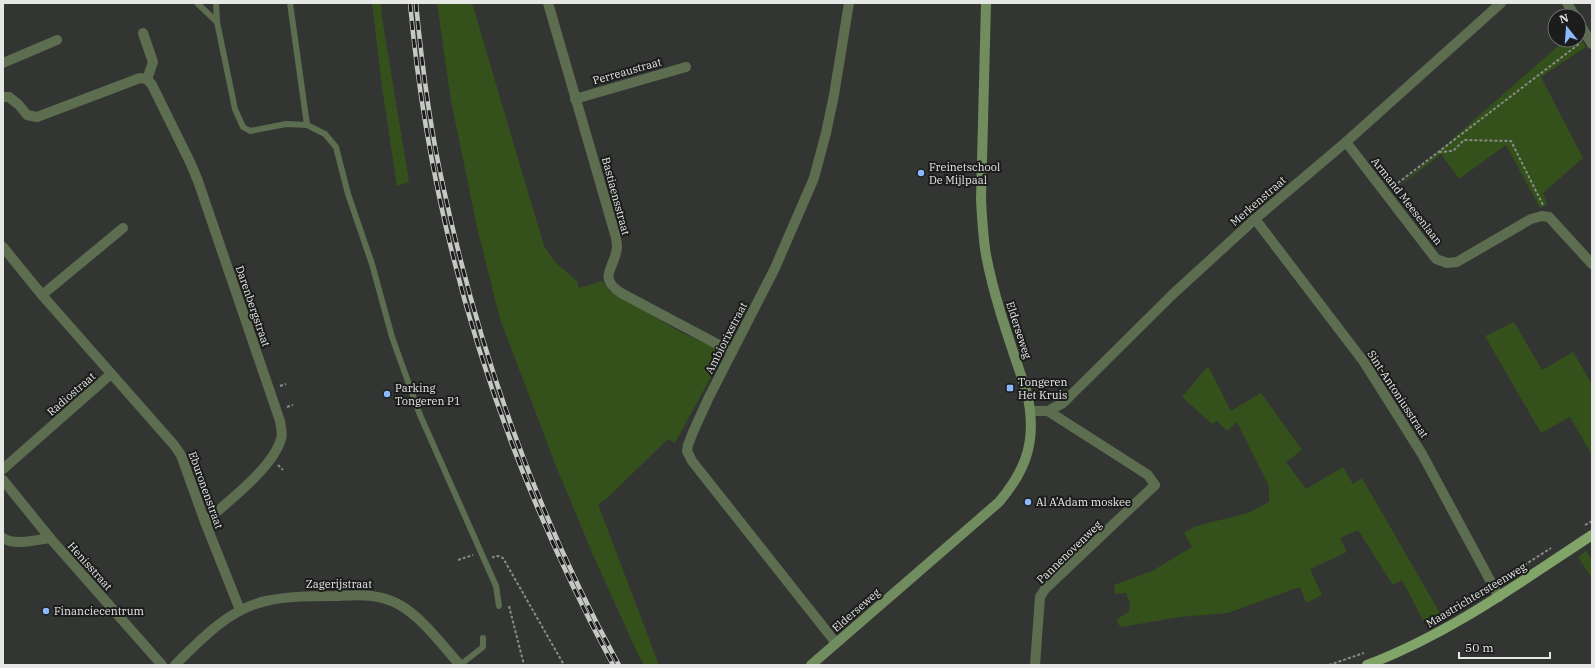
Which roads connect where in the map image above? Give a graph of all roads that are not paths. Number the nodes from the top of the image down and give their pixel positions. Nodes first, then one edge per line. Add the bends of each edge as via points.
1 (197, 3) edge
2 (216, 3) edge
3 (290, 3) edge
4 (548, 3) edge
5 (848, 3) edge
6 (986, 3) edge
7 (1501, 3) edge
8 (217, 22) junction
9 (143, 33) dead end
10 (56, 40) dead end
11 (3, 63) edge
12 (686, 67) dead end
13 (147, 79) junction
14 (3, 97) edge
15 (575, 99) junction
16 (308, 125) junction
17 (1346, 142) junction
18 (1255, 219) junction
19 (123, 228) dead end
20 (3, 247) edge
21 (1592, 264) edge
22 (42, 295) junction
23 (732, 352) junction
24 (112, 374) junction
25 (1031, 411) junction
26 (1048, 411) junction
27 (3, 469) edge
28 (3, 480) edge
29 (205, 522) junction
30 (1592, 535) edge
31 (3, 538) edge
32 (50, 538) junction
33 (1499, 597) junction
34 (499, 606) dead end
35 (240, 610) junction
36 (483, 638) dead end
37 (836, 643) junction
38 (162, 665) edge
39 (175, 665) edge
40 (460, 665) edge
41 (811, 665) edge
42 (1035, 665) edge
43 (1367, 665) edge

1 - 8 lane
2 - 8 lane
3 - 16 lane
4 - 15 street, Bastiaensstraat
5 - 23 street, Ambiorixstraat via 834,95 814,178 775,268
6 - 25 main road, Elderseweg via 981,200 984,241 993,286
7 - 17 street, Merkenstraat
8 - 16 lane via 235,108 243,127 250,131 286,124
9 - 13 street via 153,62
10 - 11 street
12 - 15 street, Perreaustraat
13 - 14 street via 140,78 37,117 27,115 9,97
13 - 29 street, Darenbergstraat via 198,181 280,421 282,438 263,469
15 - 23 street, Bastiaensstraat via 615,234 617,248 608,270 610,283 621,293
16 - 34 lane via 325,134 336,147 392,337 420,415 496,586
17 - 18 street, Merkenstraat
17 - 21 street, Armand Meesenlaan via 1436,259 1446,264 1457,262 1531,219 1542,216 1549,217
18 - 26 street, Merkenstraat via 1168,298 1063,403
18 - 33 street, Sint-Antoniusstraat via 1364,362 1425,460
19 - 22 street
20 - 22 street, Radiostraat
22 - 24 street, Radiostraat
23 - 37 street, Ambiorixstraat via 693,432 688,445 689,456
24 - 27 street, Radiostraat
24 - 29 street, Eburonenstraat via 181,455
25 - 26 street
25 - 37 main road, Elderseweg via 1027,454 1023,467 1008,491 987,513
26 - 42 street, Pannenovenweg via 1148,475 1155,485 1045,589 1040,597
28 - 32 street, Henisstraat
29 - 35 street, Eburonenstraat
30 - 33 main road, Maastrichtersteenweg
31 - 32 street via 7,541 27,542
32 - 38 street, Henisstraat
33 - 43 main road, Maastrichtersteenweg via 1438,633
35 - 39 street, Zagerijstraat via 213,628
35 - 40 street, Zagerijstraat via 265,601 288,597 372,595 398,604 409,611
36 - 40 lane via 483,647
37 - 41 main road, Elderseweg

